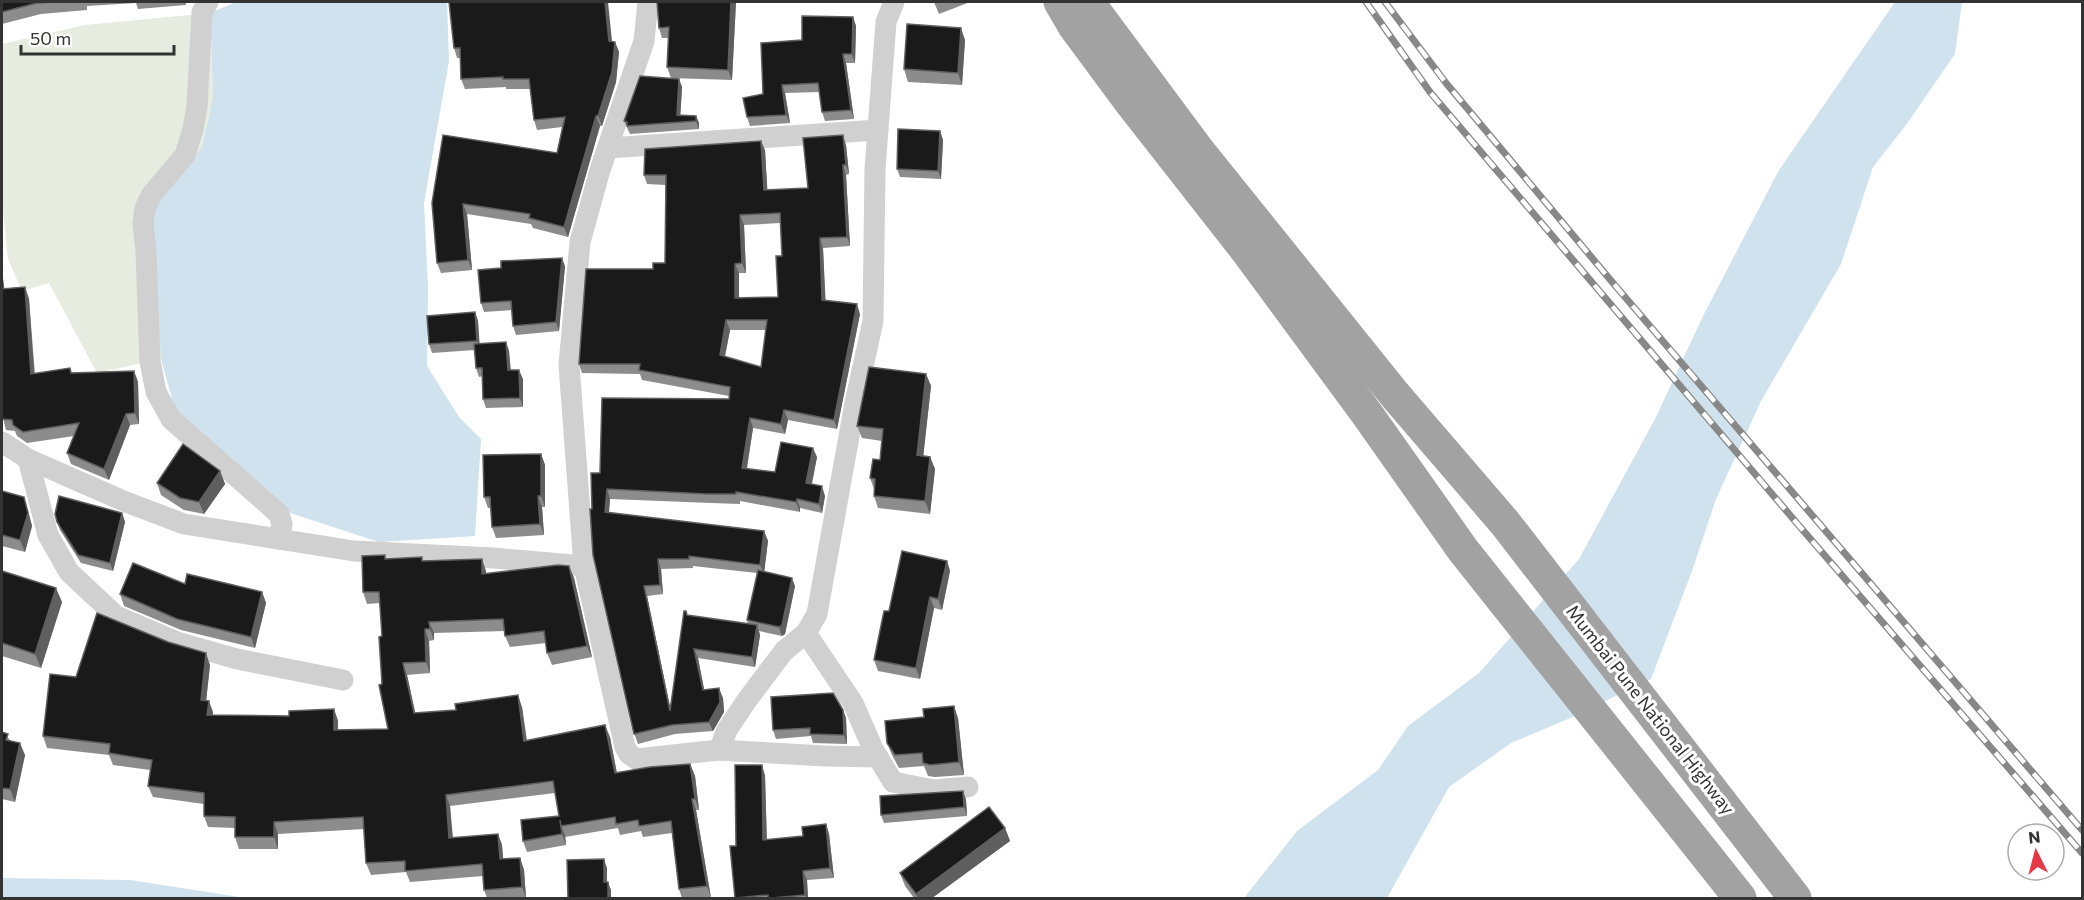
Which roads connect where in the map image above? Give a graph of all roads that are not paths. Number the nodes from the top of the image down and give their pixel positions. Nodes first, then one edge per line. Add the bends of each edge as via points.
1 (208, 2) edge
2 (648, 2) edge
3 (894, 2) edge
4 (1060, 2) edge
5 (1088, 2) edge
6 (878, 130) junction
7 (608, 148) junction
8 (2, 442) edge
9 (28, 459) junction
10 (279, 539) junction
11 (585, 566) junction
12 (806, 633) junction
13 (343, 680) dead end
14 (719, 750) junction
15 (878, 757) junction
16 (968, 787) dead end
17 (1740, 898) edge
18 (1795, 898) edge

1 - 10 street via 202,12 193,129 185,155 145,208 150,361 156,392 171,419 279,514
2 - 7 street via 644,41
3 - 6 street via 886,22
4 - 17 highway via 1128,99 1360,404 1463,550
5 - 18 highway, Mumbai Pune National Highway via 1266,236 1505,523
6 - 7 street
6 - 12 street via 873,321 816,614
7 - 11 street via 580,242 569,364
8 - 9 street
9 - 10 street via 184,524
9 - 13 street via 48,535 69,572 116,616 177,642 237,659
10 - 11 street via 354,551
11 - 14 street via 629,754 636,759
12 - 14 street via 784,651 747,700
12 - 15 street via 853,703
14 - 15 street
15 - 16 street via 893,782 934,790

